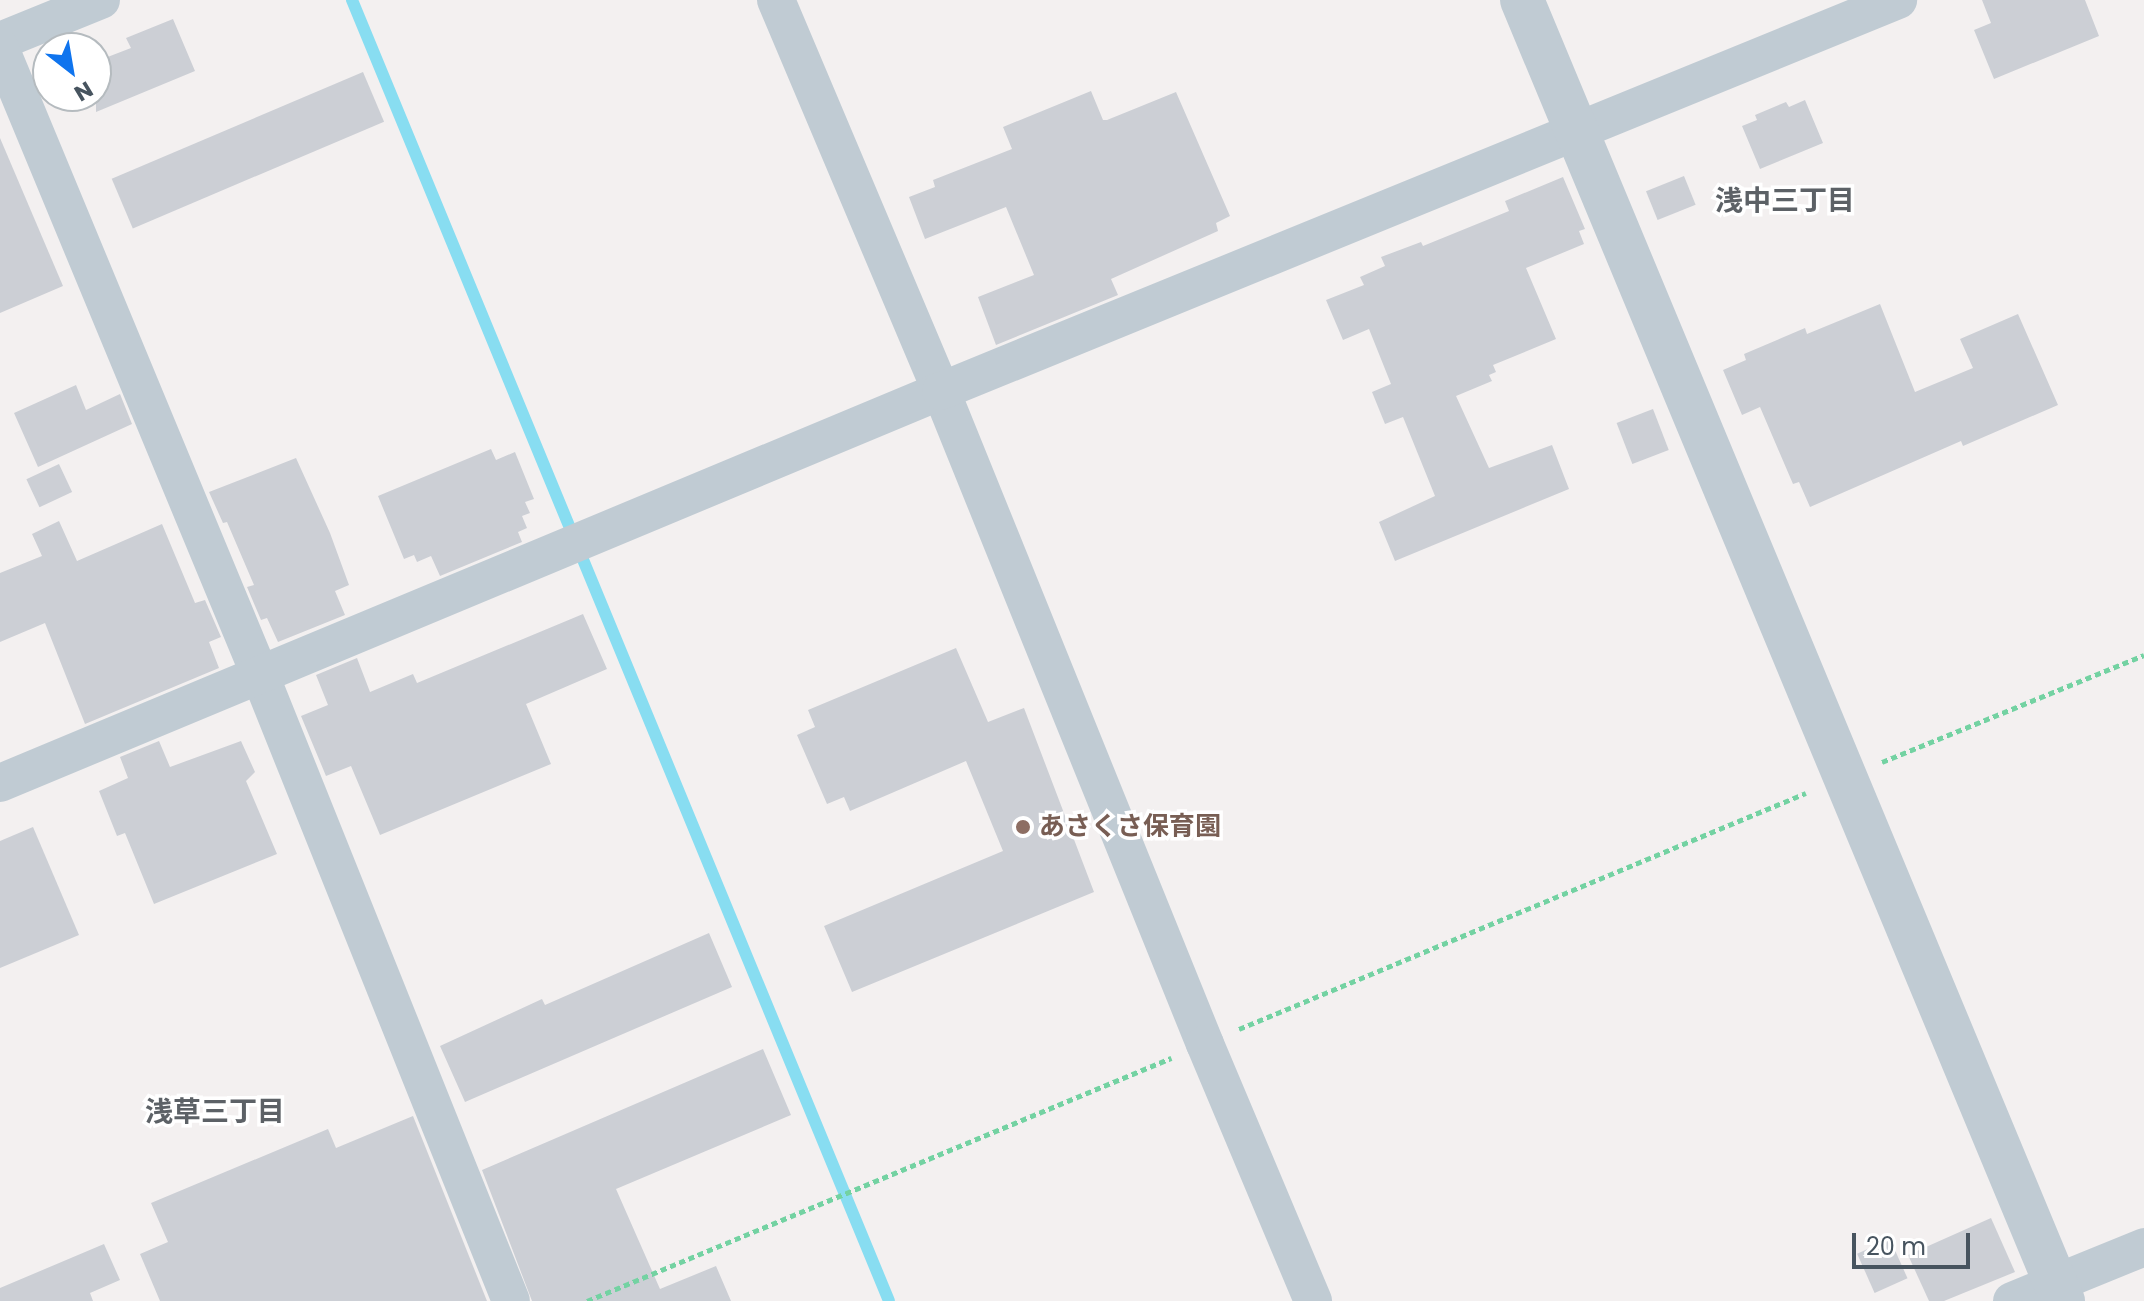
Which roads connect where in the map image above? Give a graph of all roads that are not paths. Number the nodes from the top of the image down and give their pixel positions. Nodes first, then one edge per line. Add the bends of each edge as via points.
1 (101, 0) edge
2 (776, 0) edge
3 (1522, 0) edge
4 (1898, 0) edge
5 (0, 41) edge
6 (0, 48) edge
7 (1576, 132) junction
8 (941, 391) junction
9 (260, 675) junction
10 (0, 783) edge
11 (2144, 1247) edge
12 (2060, 1292) edge
13 (511, 1301) edge
14 (1313, 1301) edge
15 (2012, 1301) edge

1 - 5 street
2 - 8 street
3 - 7 street
4 - 7 street
6 - 9 street
7 - 8 street
7 - 12 street
8 - 9 street
8 - 14 street
9 - 10 street
9 - 13 street
11 - 12 street
12 - 15 street

